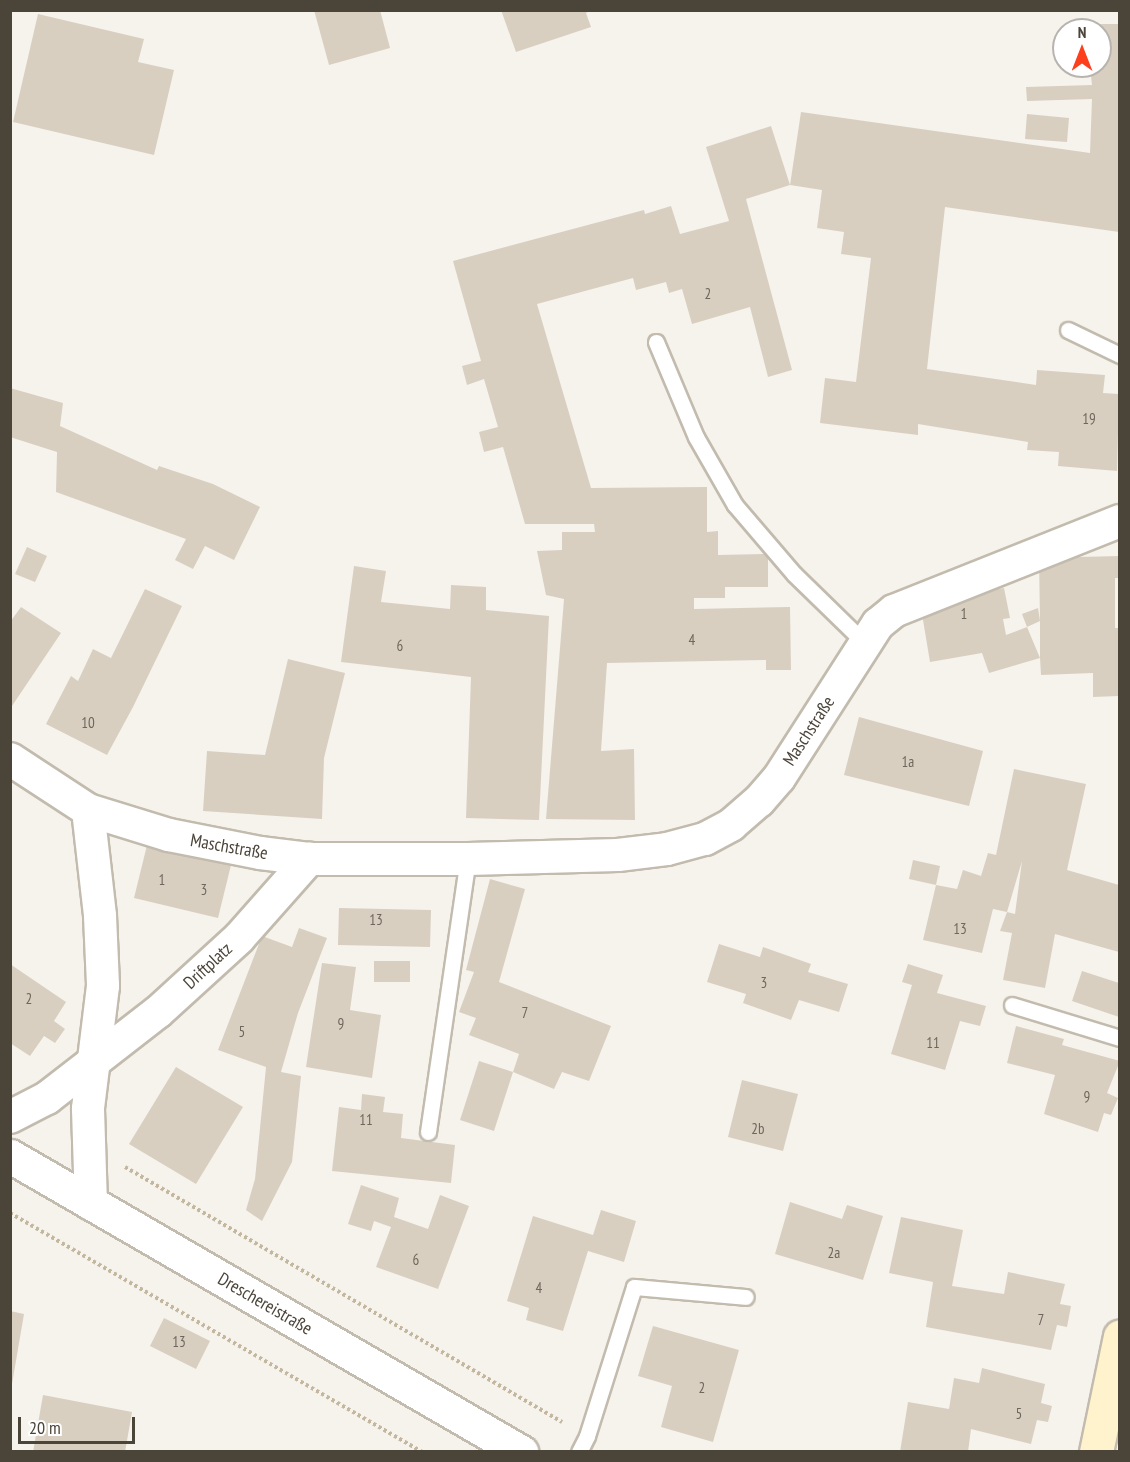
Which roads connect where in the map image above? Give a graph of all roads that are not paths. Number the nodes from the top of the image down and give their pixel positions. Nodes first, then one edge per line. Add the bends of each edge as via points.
1 (1068, 330) dead end
2 (656, 342) dead end
3 (1119, 355) edge
4 (1119, 521) edge
5 (865, 643) junction
6 (10, 759) edge
7 (88, 810) junction
8 (309, 859) junction
9 (468, 859) junction
10 (1012, 1005) dead end
11 (1119, 1038) edge
12 (96, 1061) junction
13 (10, 1117) edge
14 (428, 1132) dead end
15 (10, 1156) edge
16 (91, 1204) junction
17 (746, 1296) dead end
18 (1119, 1336) edge
19 (521, 1452) edge
20 (579, 1452) edge
21 (1096, 1452) edge

1 - 3 lane
2 - 5 lane via 696,437 735,505 794,574
4 - 5 street, Maschstraße via 916,600 878,624
5 - 9 street, Maschstraße via 779,778 730,825 705,839 618,855
6 - 7 street, Maschstraße
7 - 8 street, Maschstraße via 169,835 260,854
7 - 12 street via 102,974
8 - 9 street, Maschstraße
8 - 12 street, Driftplatz via 239,938 158,1012
9 - 14 lane
10 - 11 lane
12 - 13 street, Driftplatz via 47,1098
12 - 16 street via 88,1109
15 - 16 street, Dreschereistraße
16 - 19 street, Dreschereistraße
17 - 20 lane via 634,1287
18 - 21 main road

